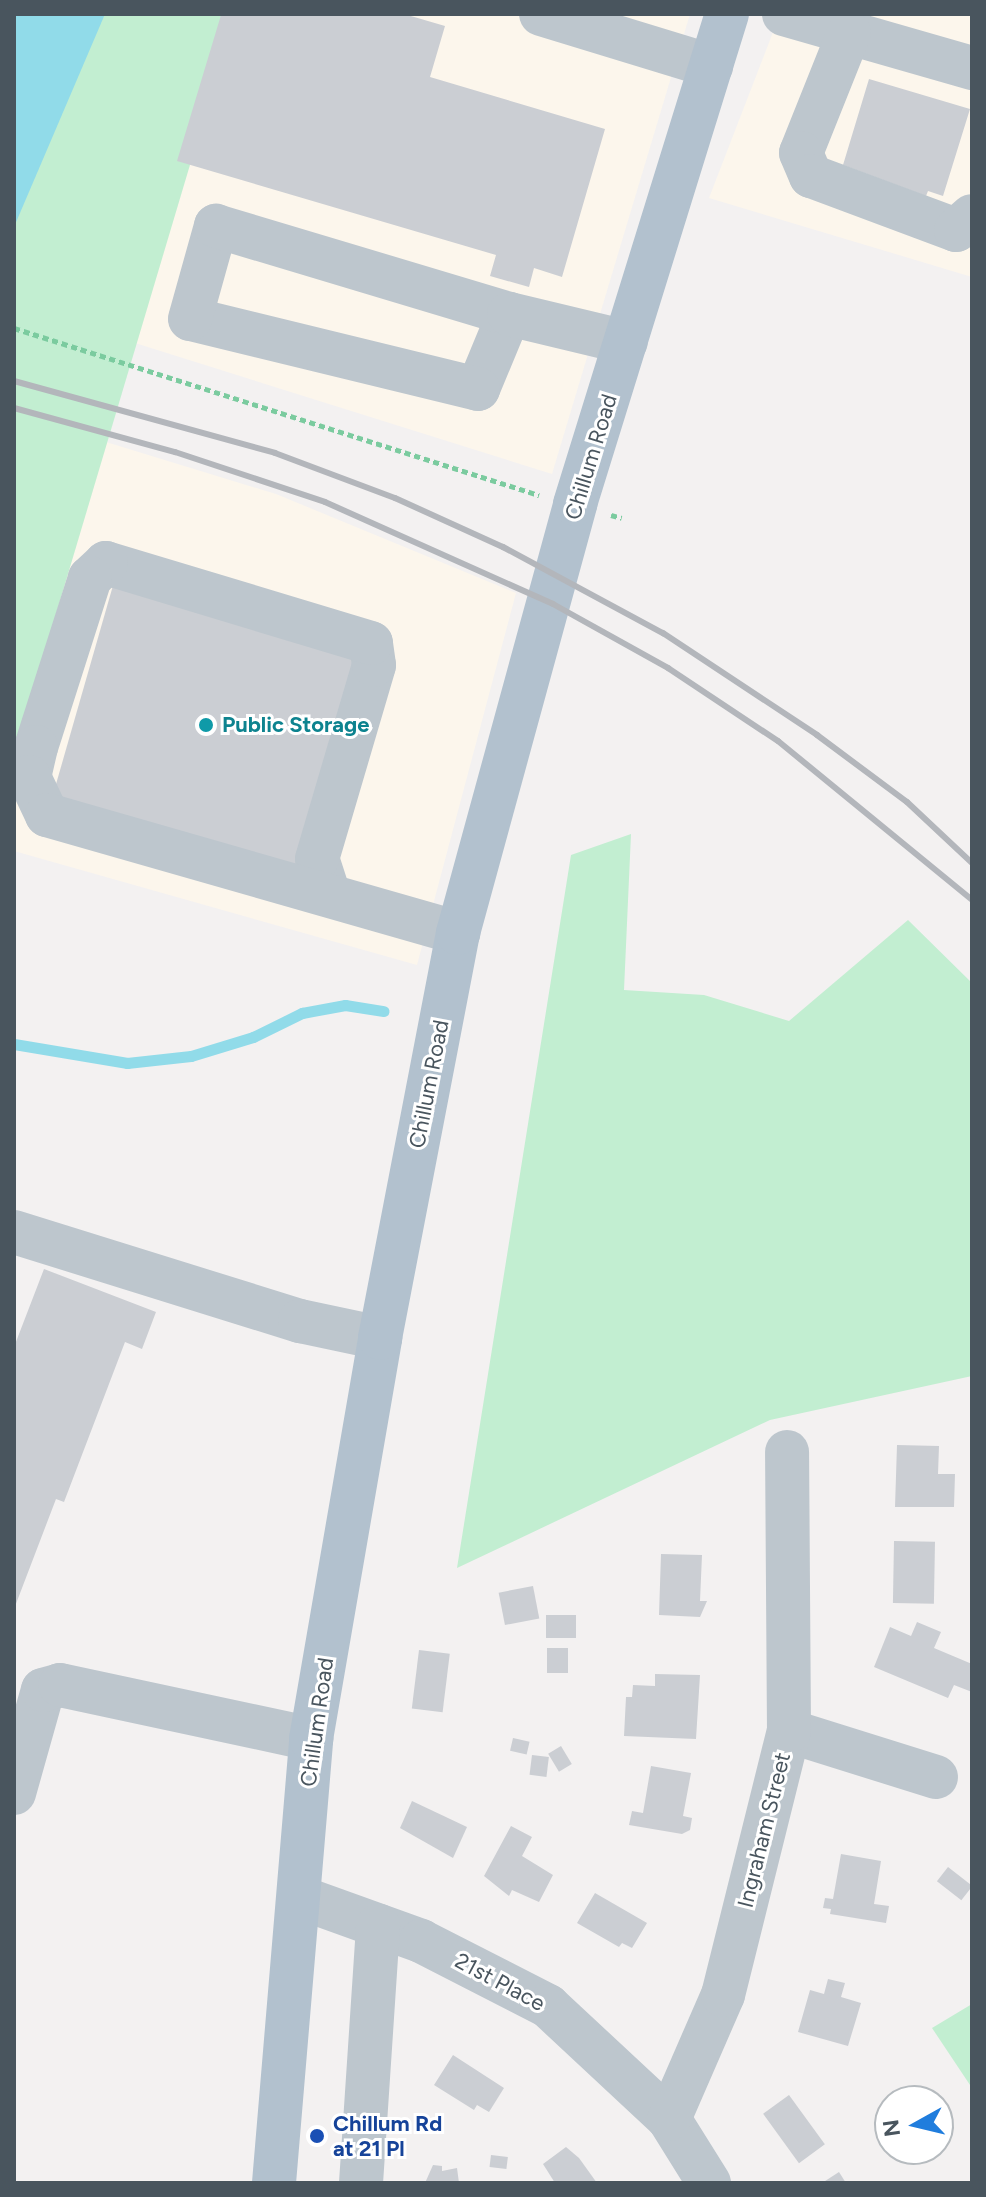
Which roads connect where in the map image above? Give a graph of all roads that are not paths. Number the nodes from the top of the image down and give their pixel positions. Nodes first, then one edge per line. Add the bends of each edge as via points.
1 (541, 14) edge
2 (727, 14) edge
3 (784, 14) edge
4 (644, 29) edge
5 (849, 33) junction
6 (711, 66) junction
7 (972, 68) edge
8 (972, 216) edge
9 (509, 314) junction
10 (626, 342) junction
11 (329, 895) junction
12 (458, 933) junction
13 (14, 1232) edge
14 (380, 1338) junction
15 (787, 1452) dead end
16 (789, 1731) junction
17 (311, 1739) junction
18 (936, 1777) dead end
19 (14, 1793) edge
20 (299, 1897) junction
21 (378, 1926) junction
22 (669, 2119) junction
23 (274, 2183) edge
24 (361, 2183) edge
25 (709, 2183) edge

1 - 4 street
2 - 6 main road, Chillum Road
3 - 5 street
4 - 6 street
5 - 7 street
5 - 8 street via 801,153 811,176 956,230
6 - 10 main road, Chillum Road
9 - 9 street via 216,226 190,319 478,389
9 - 10 street
10 - 12 main road, Chillum Road via 575,504
11 - 11 street via 47,815 29,777 36,747 90,578 106,563 371,643 374,665 317,859
11 - 12 street
12 - 14 main road, Chillum Road
13 - 14 street via 300,1321
14 - 17 main road, Chillum Road
15 - 16 street, Ingraham Street
16 - 18 street
16 - 22 street, Ingraham Street via 723,1995
17 - 19 street via 60,1685 43,1690
17 - 20 main road, Chillum Road
20 - 21 street, 21st Place
20 - 23 main road, Chillum Road
21 - 22 street, 21st Place via 421,1941 548,2006
21 - 24 street
22 - 25 street

